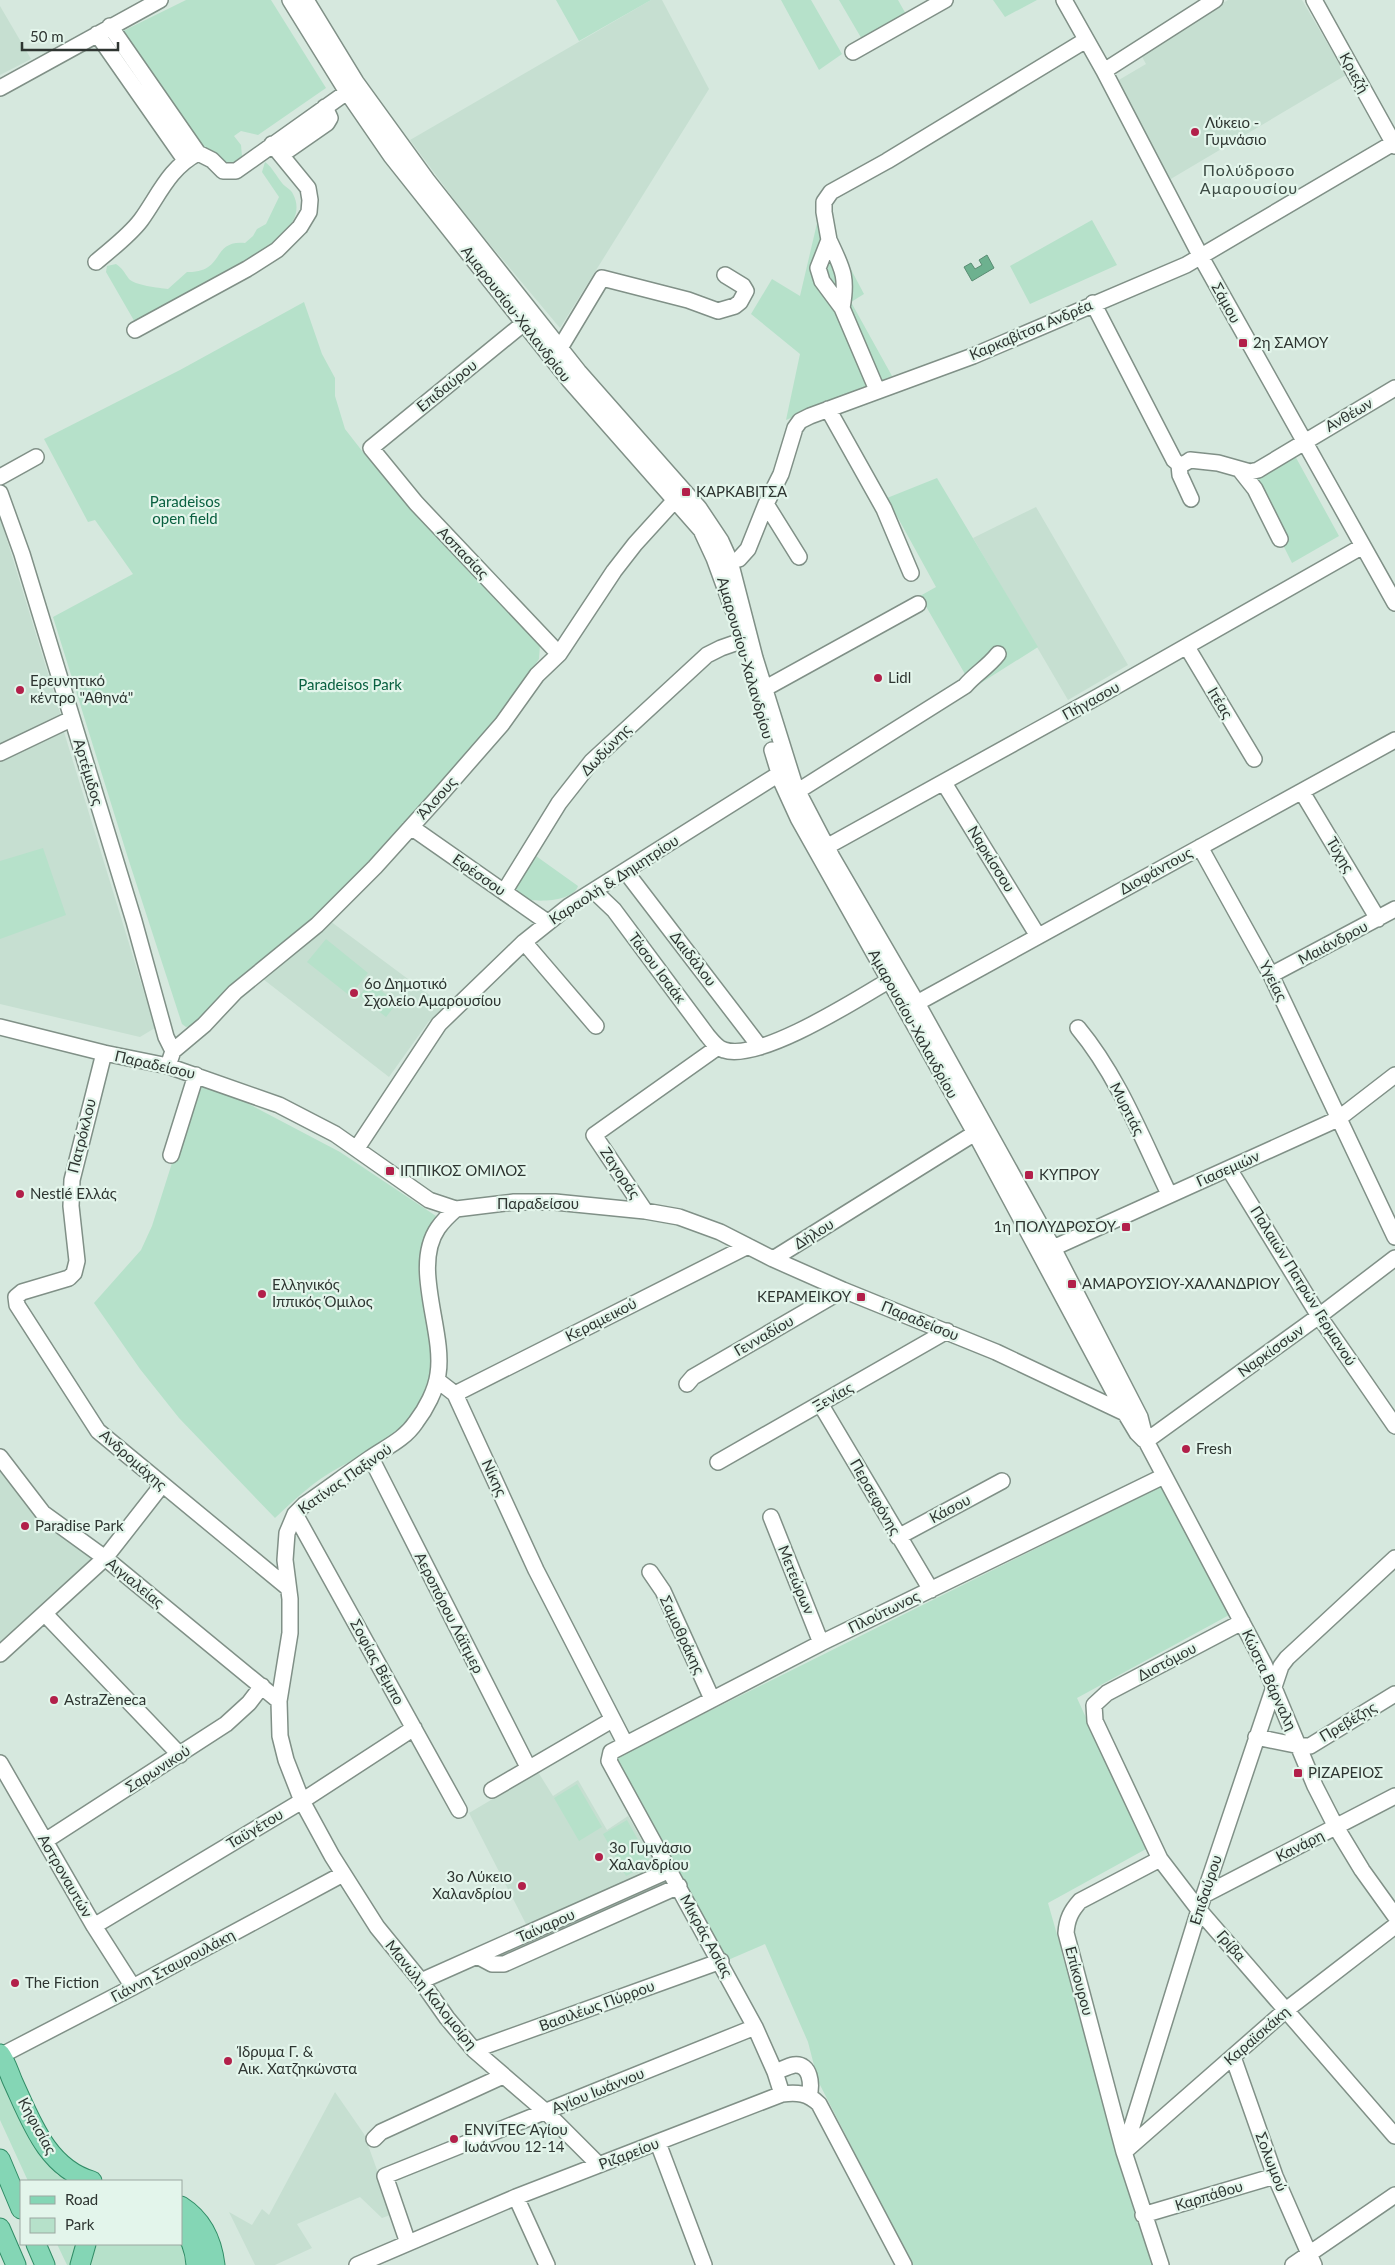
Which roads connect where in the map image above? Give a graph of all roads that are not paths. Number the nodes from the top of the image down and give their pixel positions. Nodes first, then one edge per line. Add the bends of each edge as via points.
1 (160, 0) edge
2 (290, 0) edge
3 (306, 0) edge
4 (945, 0) edge
5 (1064, 0) edge
6 (1215, 0) edge
7 (1314, 0) edge
8 (104, 30) junction
9 (1086, 40) junction
10 (853, 52) dead end
11 (1104, 70) junction
12 (0, 88) edge
13 (347, 92) junction
14 (1394, 144) edge
15 (277, 149) junction
16 (191, 156) junction
17 (829, 240) junction
18 (1201, 257) junction
19 (96, 262) dead end
20 (725, 275) dead end
21 (1093, 303) junction
22 (842, 308) junction
23 (524, 323) junction
24 (135, 330) dead end
25 (560, 348) junction
26 (1395, 388) edge
27 (877, 390) junction
28 (828, 409) junction
29 (1303, 442) junction
30 (371, 448) joint
31 (36, 457) dead end
32 (1179, 465) junction
33 (1240, 470) junction
34 (0, 477) edge
35 (0, 493) edge
36 (1191, 499) dead end
37 (675, 500) junction
38 (766, 504) junction
39 (1280, 539) dead end
40 (1362, 546) junction
41 (799, 557) dead end
42 (730, 561) junction
43 (912, 573) dead end
44 (1395, 603) edge
45 (918, 604) dead end
46 (741, 642) junction
47 (1187, 647) junction
48 (559, 654) junction
49 (998, 654) dead end
50 (764, 689) junction
51 (71, 719) junction
52 (1395, 740) edge
53 (0, 753) edge
54 (1254, 759) dead end
55 (779, 774) junction
56 (944, 783) junction
57 (798, 791) junction
58 (1302, 792) junction
59 (411, 827) junction
60 (1200, 847) junction
61 (822, 849) junction
62 (626, 872) junction
63 (594, 891) junction
64 (504, 892) junction
65 (1395, 909) edge
66 (1378, 919) junction
67 (547, 922) junction
68 (1038, 936) junction
69 (524, 942) junction
70 (1271, 976) junction
71 (888, 982) junction
72 (917, 1003) junction
73 (596, 1026) dead end
74 (0, 1027) edge
75 (1078, 1028) dead end
76 (718, 1047) junction
77 (760, 1047) junction
78 (173, 1051) junction
79 (104, 1053) junction
80 (168, 1066) junction
81 (196, 1075) junction
82 (1395, 1075) edge
83 (1338, 1119) junction
84 (974, 1133) junction
85 (357, 1148) junction
86 (171, 1155) dead end
87 (1229, 1169) junction
88 (1169, 1194) junction
89 (456, 1209) junction
90 (645, 1211) junction
91 (1395, 1237) edge
92 (748, 1246) junction
93 (1053, 1248) junction
94 (1395, 1258) edge
95 (773, 1259) junction
96 (69, 1278) joint
97 (844, 1290) junction
98 (1319, 1316) junction
99 (947, 1331) junction
100 (1112, 1360) junction
101 (1106, 1377) junction
102 (437, 1380) junction
103 (687, 1384) dead end
104 (1080, 1392) junction
105 (455, 1394) junction
106 (821, 1404) junction
107 (1125, 1413) junction
108 (1395, 1426) edge
109 (1146, 1442) junction
110 (0, 1457) edge
111 (371, 1458) junction
112 (718, 1462) dead end
113 (1164, 1476) junction
114 (1002, 1481) dead end
115 (162, 1485) junction
116 (294, 1514) junction
117 (771, 1517) dead end
118 (898, 1537) junction
119 (105, 1558) junction
120 (1395, 1558) edge
121 (650, 1572) dead end
122 (287, 1587) junction
123 (931, 1590) junction
124 (44, 1614) junction
125 (1242, 1622) junction
126 (821, 1643) junction
127 (0, 1654) edge
128 (1287, 1658) junction
129 (1264, 1664) junction
130 (262, 1686) junction
131 (1273, 1686) junction
132 (1395, 1694) edge
133 (712, 1699) junction
134 (279, 1701) junction
135 (1094, 1705) joint
136 (612, 1720) junction
137 (414, 1728) junction
138 (1256, 1737) junction
139 (625, 1743) junction
140 (1300, 1746) junction
141 (180, 1755) junction
142 (609, 1756) joint
143 (0, 1763) edge
144 (528, 1768) junction
145 (492, 1790) dead end
146 (1395, 1796) edge
147 (302, 1801) junction
148 (459, 1810) dead end
149 (1336, 1828) junction
150 (45, 1841) junction
151 (1160, 1859) junction
152 (670, 1870) junction
153 (343, 1874) junction
154 (679, 1886) junction
155 (1204, 1895) junction
156 (1199, 1910) junction
157 (1395, 1916) edge
158 (94, 1926) junction
159 (1395, 1926) edge
160 (477, 1956) junction
161 (721, 1961) junction
162 (421, 1981) junction
163 (133, 1988) junction
164 (1286, 2010) junction
165 (755, 2027) junction
166 (474, 2050) junction
167 (1, 2055) edge
168 (1233, 2057) junction
169 (776, 2072) junction
170 (503, 2076) junction
171 (782, 2094) junction
172 (809, 2096) junction
173 (546, 2112) junction
174 (1395, 2136) edge
175 (374, 2139) dead end
176 (658, 2143) junction
177 (1124, 2152) junction
178 (0, 2159) edge
179 (599, 2165) junction
180 (1276, 2176) junction
181 (90, 2180) edge
182 (1395, 2195) edge
183 (516, 2197) junction
184 (20, 2207) edge
185 (182, 2207) edge
186 (1144, 2215) junction
187 (450, 2225) junction
188 (0, 2228) edge
189 (182, 2229) edge
190 (408, 2243) junction
191 (36, 2245) edge
192 (86, 2245) edge
193 (1312, 2260) edge
194 (16, 2265) edge
195 (45, 2265) edge
196 (80, 2265) edge
197 (196, 2265) edge
198 (215, 2265) edge
199 (357, 2265) edge
200 (377, 2265) edge
201 (547, 2265) edge
202 (704, 2265) edge
203 (904, 2265) edge
204 (1161, 2265) edge
205 (1293, 2265) edge

1 - 8 street
2 - 13 street, Αμαρουσίου-Χαλανδρίου
3 - 25 street, Αμαρουσίου-Χαλανδρίου via 388,128
4 - 10 street
5 - 9 street, Σάμου
6 - 11 street
7 - 14 street, Κριεζή
8 - 12 street
8 - 16 street
9 - 11 street, Σάμου
9 - 17 street via 831,192 824,202
11 - 18 street, Σάμου
13 - 15 street via 325,107 330,118 327,123
13 - 23 street, Αμαρουσίου-Χαλανδρίου via 391,156
14 - 18 street, Καρκαβίτσα Ανδρέα
15 - 16 street via 232,172 223,171 212,160
15 - 24 street via 308,188 309,212 300,227 277,250 247,269
16 - 19 street via 160,188 124,238
17 - 22 street via 844,272 846,290
17 - 22 street via 818,268 822,281
18 - 21 street, Καρκαβίτσα Ανδρέα
18 - 29 street, Σάμου
20 - 25 street via 746,291 735,306 718,311 602,278
21 - 27 street, Καρκαβίτσα Ανδρέα via 973,356
21 - 32 street
22 - 27 street
23 - 30 street, Επιδαύρου
23 - 37 street, Αμαρουσίου-Χαλανδρίου via 596,412
25 - 42 street, Αμαρουσίου-Χαλανδρίου via 699,508
26 - 29 street, Ανθέων
27 - 28 street, Καρκαβίτσα Ανδρέα
28 - 38 street, Καρκαβίτσα Ανδρέα via 800,422 795,428 783,469
28 - 43 street via 884,509
29 - 33 street, Ανθέων via 1258,470
29 - 40 street, Σάμου
30 - 48 street, Ασπασίας via 416,503
31 - 34 street
32 - 33 street via 1190,460 1218,463
32 - 36 street
33 - 39 street via 1255,489
35 - 51 street, Αρτέμιδος via 22,554
37 - 46 street, Αμαρουσίου-Χαλανδρίου via 708,541 730,600
37 - 48 street, Άλσους via 630,551
38 - 41 street
38 - 42 street, Καρκαβίτσα Ανδρέα via 748,549 740,559
40 - 44 street, Σάμου
40 - 47 street, Πήγασου
42 - 50 street, Αμαρουσίου-Χαλανδρίου
45 - 50 street
46 - 55 street, Αμαρουσίου-Χαλανδρίου
46 - 64 street, Δωδώνης via 706,655 592,761 559,804
47 - 54 street, Ιτέας
47 - 56 street, Πήγασου
48 - 59 street, Άλσους via 537,675 502,724
49 - 57 street via 965,686
50 - 57 street, Αμαρουσίου-Χαλανδρίου
51 - 53 street
51 - 78 street, Αρτέμιδος via 134,921 166,1037
52 - 58 street, Διοφάντους
55 - 61 street, Αμαρουσίου-Χαλανδρίου via 792,806
55 - 62 street, Καραολή & Δημητρίου
56 - 61 street, Πήγασου
56 - 68 street, Ναρκίσσου
57 - 61 street, Αμαρουσίου-Χαλανδρίου
58 - 60 street, Διοφάντους
58 - 66 street, Τύχης
59 - 64 street, Εφέσσου
59 - 78 street, Άλσους via 311,931 242,986
60 - 68 street, Διοφάντους
60 - 70 street, Υγείας
61 - 71 street, Αμαρουσίου-Χαλανδρίου
61 - 72 street, Αμαρουσίου-Χαλανδρίου
62 - 63 street, Καραολή & Δημητρίου
62 - 77 street, Δαιδάλου
63 - 67 street, Καραολή & Δημητρίου
63 - 76 street, Τάσου Ισαάκ via 614,910
64 - 67 street, Εφέσσου
65 - 66 street, Μαιάνδρου
66 - 70 street, Μαιάνδρου
67 - 69 street, Καραολή & Δημητρίου
68 - 72 street, Διοφάντους
69 - 73 street
69 - 85 street, Καραολή & Δημητρίου via 438,1024
70 - 83 street, Υγείας
71 - 77 street via 788,1036
71 - 84 street, Αμαρουσίου-Χαλανδρίου
72 - 93 street, Αμαρουσίου-Χαλανδρίου
74 - 79 street, Παραδείσου
75 - 88 street, Μυρτιάς via 1122,1098
76 - 77 street via 730,1051
76 - 90 street, Ζαγοράς via 594,1135
78 - 80 street
79 - 80 street, Παραδείσου
79 - 96 street, Πατρόκλου via 72,1180 71,1206 77,1261
80 - 81 street, Παραδείσου
81 - 85 street, Παραδείσου via 296,1112
81 - 86 street
82 - 83 street, Γιασεμιών
83 - 87 street, Γιασεμιών
83 - 91 street, Υγείας
84 - 95 street, Δήλου
84 - 101 street, Αμαρουσίου-Χαλανδρίου
85 - 89 street, Παραδείσου via 429,1200
87 - 88 street, Γιασεμιών
87 - 98 street, Παλαιών Πατρών Γερμανού
88 - 93 street, Γιασεμιών
89 - 90 street, Παραδείσου via 534,1201
89 - 102 street via 437,1229 429,1252 428,1284 439,1354
90 - 92 street, Παραδείσου via 700,1224
92 - 95 street, Παραδείσου
92 - 105 street, Κεραμεικού
93 - 100 street, Αμαρουσίου-Χαλανδρίου
94 - 98 street, Ναρκίσσων
95 - 97 street, Παραδείσου
96 - 115 street, Ανδρομάχης via 22,1292 16,1297 17,1305 98,1431
97 - 99 street, Παραδείσου
97 - 103 street, Γενναδίου via 693,1377
98 - 108 street, Παλαιών Πατρών Γερμανού
98 - 109 street, Ναρκίσσων
99 - 104 street, Παραδείσου
99 - 106 street, Ξενίας
100 - 101 street
100 - 109 street, Κώστα Βάρναλη via 1140,1417
101 - 104 street via 1096,1387
101 - 107 street, Κώστα Βάρναλη
102 - 105 street, Νίκης
102 - 111 street, Κατίνας Παξινού via 416,1422 400,1440
104 - 107 street, Παραδείσου
105 - 136 street, Νίκης via 536,1570
106 - 112 street, Ξενίας
106 - 118 street, Περσεφόνης
107 - 109 street, Κώστα Βάρναλη
109 - 113 street, Κώστα Βάρναλη
110 - 119 street, Αιγιαλείας via 43,1513
111 - 116 street, Κατίνας Παξινού
111 - 144 street, Αεροπόρου Λάϊτμερ
113 - 123 street, Πλούτωνος
113 - 125 street, Κώστα Βάρναλη
114 - 118 street, Κάσου
115 - 119 street
115 - 122 street, Ανδρομάχης
116 - 122 street, Κατίνας Παξινού via 287,1534
116 - 137 street, Σοφίας Βέμπο
117 - 126 street, Μετεώρων
118 - 123 street, Περσεφόνης
119 - 124 street
119 - 130 street, Αιγιαλείας
120 - 128 street, Επιδαύρου
121 - 133 street, Σαμοθράκης via 663,1591
122 - 134 street, Κατίνας Παξινού via 290,1633
123 - 126 street, Πλούτωνος
124 - 127 street
124 - 141 street
125 - 129 street, Κώστα Βάρναλη
125 - 135 street, Διστόμου via 1107,1693
126 - 133 street, Πλούτωνος
128 - 129 street via 1280,1663
128 - 131 street, Επιδαύρου
129 - 131 street, Κώστα Βάρναλη
130 - 134 street, Αιγιαλείας
130 - 141 street, Σαρωνικού via 226,1724
131 - 138 street, Επιδαύρου
131 - 140 street, Κώστα Βάρναλη
132 - 140 street, Πρεβέζης via 1310,1746
133 - 139 street, Πλούτωνος
134 - 147 street, Κατίνας Παξινού via 280,1736
135 - 151 street, Γρίβα via 1095,1720
136 - 139 street, Νίκης
136 - 144 street
137 - 147 street, Ταϋγέτου
137 - 148 street, Σοφίας Βέμπο
138 - 140 street
138 - 155 street, Επιδαύρου
139 - 142 street, Πλούτωνος
140 - 149 street, Κώστα Βάρναλη
141 - 150 street, Σαρωνικού
142 - 152 street, Μικράς Ασίας
143 - 150 street, Αστροναυτών
144 - 145 street
146 - 149 street, Κανάρη
147 - 153 street, Κατίνας Παξινού
147 - 158 street, Ταϋγέτου
149 - 155 street, Κανάρη
149 - 157 street, Κώστα Βάρναλη
150 - 158 street, Αστροναυτών
151 - 156 street, Γρίβα
151 - 177 street, Επίκουρου via 1080,1901 1066,1923
152 - 154 street, Μικράς Ασίας
152 - 160 street, Ταίναρου
153 - 162 street, Μανώλη Καλομοίρη via 377,1927
153 - 163 street, Γιάννη Σταυρουλάκη
154 - 160 street via 504,1964 492,1964
154 - 161 street, Μικράς Ασίας
155 - 156 street, Επιδαύρου
156 - 164 street, Γρίβα
156 - 177 street, Επιδαύρου
158 - 163 street, Αστροναυτών
159 - 164 street, Καραϊσκάκη
160 - 162 street, Ταίναρου
161 - 165 street, Μικράς Ασίας
161 - 166 street, Βασιλέως Πύρρου
162 - 166 street, Μανώλη Καλομοίρη
163 - 167 street, Γιάννη Σταυρουλάκη
164 - 168 street, Καραϊσκάκη
164 - 174 street, Γρίβα
165 - 169 street, Μικράς Ασίας
165 - 173 street, Αγίου Ιωάννου
166 - 170 street, Μανώλη Καλομοίρη
167 - 181 main road, Κηφισίας via 49,2152 64,2168
168 - 177 street, Καραϊσκάκη
168 - 180 street, Σολωμού
169 - 171 street, Μικράς Ασίας
169 - 172 street via 795,2065 802,2066 811,2082
170 - 173 street, Μανώλη Καλομοίρη
170 - 175 street via 381,2132
171 - 172 street, Ριζαρείου via 796,2092
171 - 176 street, Ριζαρείου
172 - 203 street via 818,2104
173 - 179 street, Μανώλη Καλομοίρη
173 - 190 street, Αγίου Ιωάννου via 385,2176
176 - 179 street, Ριζαρείου
176 - 202 street
177 - 186 street
178 - 184 main road
179 - 183 street, Ριζαρείου
180 - 186 street, Καρπάθου
180 - 193 street, Σολωμού
182 - 193 street
183 - 187 street, Ριζαρείου
183 - 201 street
185 - 198 main road via 203,2226
186 - 204 street
187 - 190 street, Ριζαρείου
187 - 200 street, Ριζαρείου
188 - 194 main road
189 - 197 main road via 195,2251
190 - 199 street, Ριζαρείου
191 - 195 main road
192 - 196 main road
193 - 205 street

